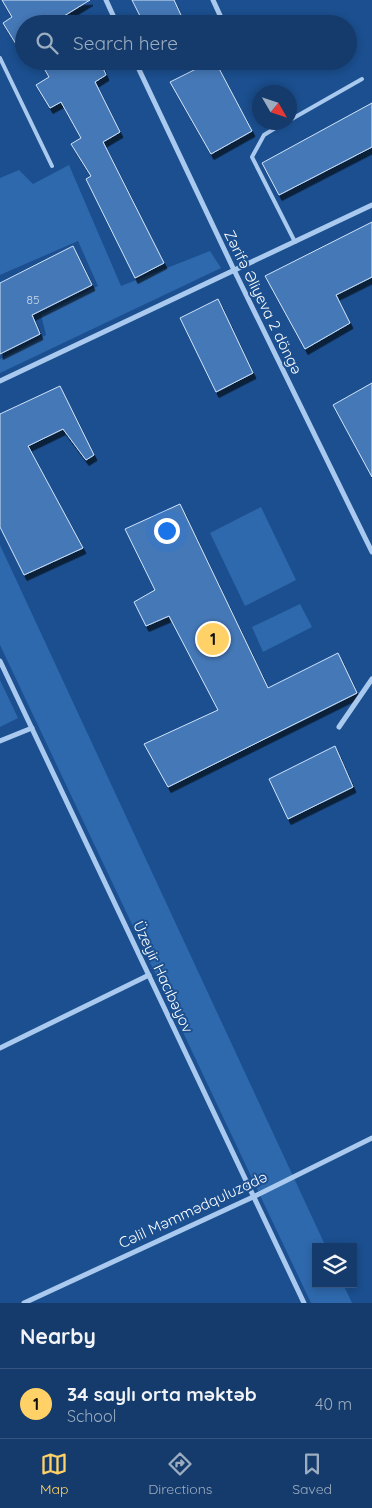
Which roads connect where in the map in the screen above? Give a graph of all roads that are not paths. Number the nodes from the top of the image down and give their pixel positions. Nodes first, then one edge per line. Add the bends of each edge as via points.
1 (106, 0) edge
2 (213, 0) edge
3 (113, 15) edge
4 (220, 15) edge
5 (0, 58) edge
6 (139, 70) edge
7 (362, 79) dead end
8 (297, 116) edge
9 (272, 130) edge
10 (52, 166) dead end
11 (372, 205) edge
12 (295, 242) junction
13 (234, 270) junction
14 (0, 381) edge
15 (372, 552) edge
16 (0, 661) edge
17 (372, 679) edge
18 (339, 727) dead end
19 (32, 728) junction
20 (0, 740) edge
21 (149, 975) junction
22 (0, 1048) edge
23 (372, 1138) edge
24 (253, 1197) junction
25 (24, 1303) edge
26 (304, 1303) edge

1 - 3 street
2 - 4 street
5 - 10 lane
6 - 13 street, Zərifə Əliyeva 2 döngə
7 - 8 lane
9 - 12 lane via 264,135 252,157
11 - 12 street
12 - 13 street
13 - 14 street
13 - 15 street, Zərifə Əliyeva 2 döngə
16 - 19 street, Üzeyir Hacıbəyov
17 - 18 street
19 - 20 street
19 - 21 street, Üzeyir Hacıbəyov
21 - 22 street
21 - 24 street, Üzeyir Hacıbəyov
23 - 24 street, Cəlil Məmmədquluzadə
24 - 25 street, Cəlil Məmmədquluzadə
24 - 26 street, Üzeyir Hacıbəyov

